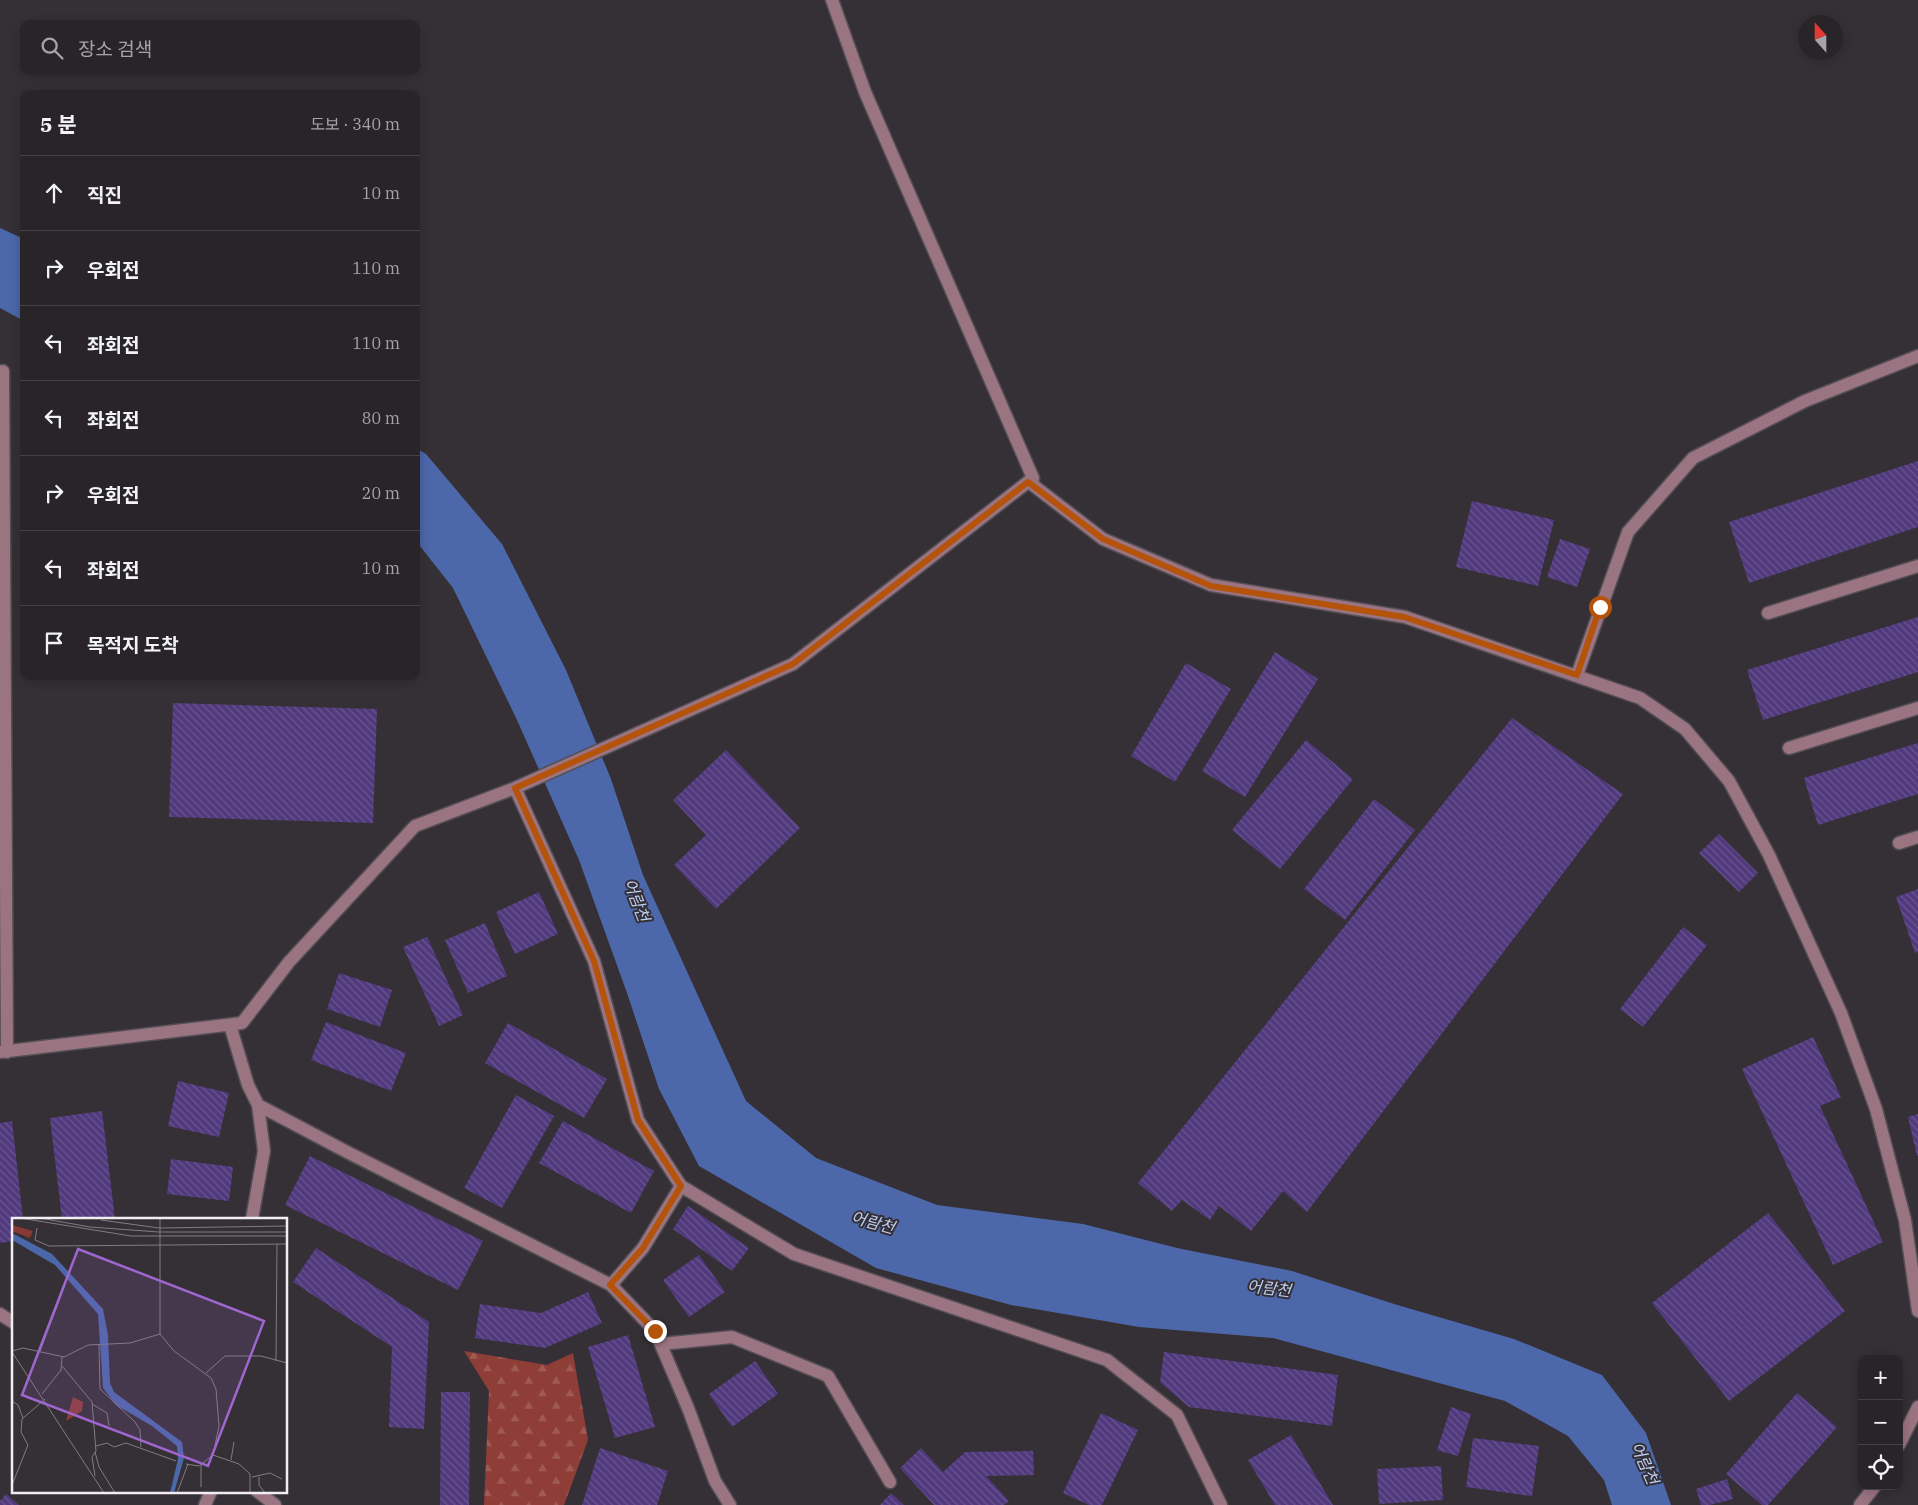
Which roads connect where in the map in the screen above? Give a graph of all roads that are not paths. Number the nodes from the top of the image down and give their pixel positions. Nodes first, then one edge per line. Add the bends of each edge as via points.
1 (832, 0) edge
2 (1918, 356) edge
3 (3, 371) dead end
4 (1028, 482) junction
5 (1918, 566) edge
6 (1768, 613) dead end
7 (1577, 675) junction
8 (1918, 708) edge
9 (1789, 748) dead end
10 (515, 788) junction
11 (1918, 837) edge
12 (1899, 843) dead end
13 (230, 1025) junction
14 (3, 1052) edge
15 (258, 1105) junction
16 (681, 1186) junction
17 (252, 1218) edge
18 (610, 1285) junction
19 (1918, 1312) edge
20 (0, 1314) edge
21 (12, 1322) edge
22 (661, 1344) junction
23 (1918, 1406) edge
24 (1903, 1437) edge
25 (890, 1482) dead end
26 (1872, 1490) edge
27 (212, 1492) edge
28 (258, 1492) edge
29 (205, 1505) edge
30 (275, 1505) edge
31 (730, 1505) edge
32 (1221, 1505) edge
33 (1860, 1505) edge

1 - 4 street via 865,92 1033,478
2 - 7 street via 1805,401 1693,458 1628,532
3 - 14 street
4 - 7 street via 1103,539 1211,586 1404,617
4 - 10 street via 793,664
5 - 6 street
7 - 19 street via 1640,698 1686,729 1729,781 1769,855 1841,1013 1876,1109 1905,1220
8 - 9 street
10 - 13 street via 415,826 289,962 242,1023
10 - 16 street via 594,961 638,1120
11 - 12 street
13 - 14 street
13 - 15 street via 248,1085
15 - 17 street via 264,1151
15 - 18 street
16 - 18 street via 643,1248
16 - 32 street via 794,1254 1107,1360 1177,1415
18 - 22 street via 655,1331
20 - 21 street
22 - 25 street via 732,1337 828,1376
22 - 31 street via 715,1481
23 - 24 street
26 - 33 street
27 - 29 street
28 - 30 street

